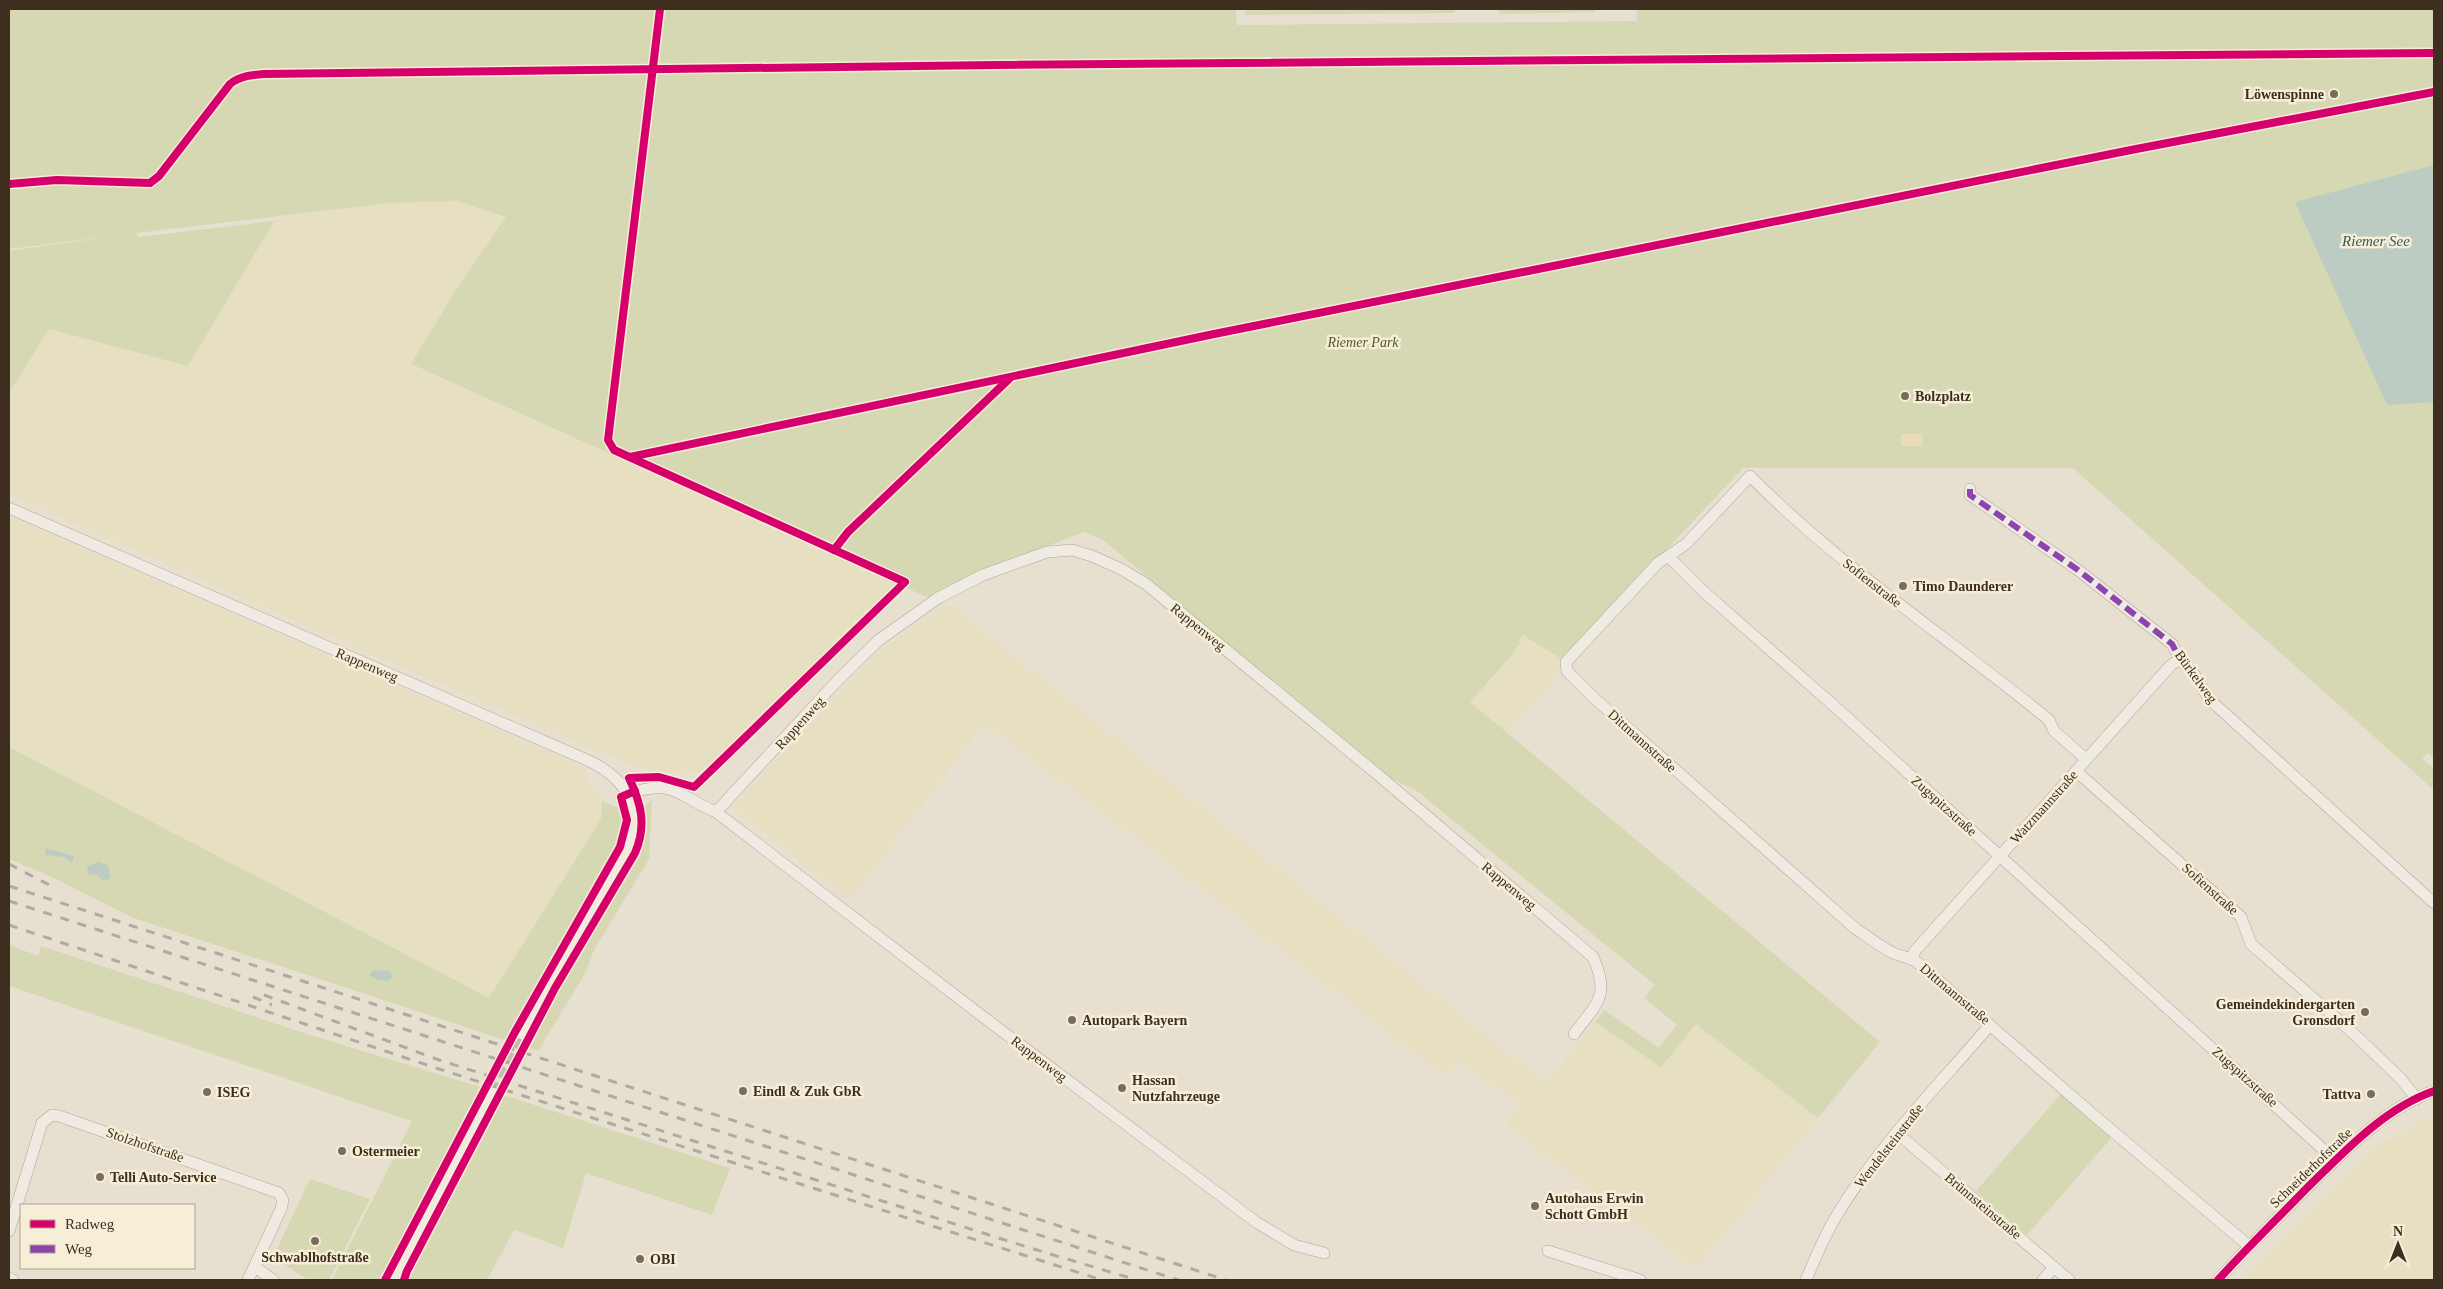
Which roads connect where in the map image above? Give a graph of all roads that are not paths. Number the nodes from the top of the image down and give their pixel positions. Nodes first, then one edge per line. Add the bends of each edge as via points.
1 (1970, 489) dead end
2 (9, 508) edge
3 (1669, 557) junction
4 (2180, 659) junction
5 (2086, 759) junction
6 (2076, 771) junction
7 (627, 794) junction
8 (716, 812) junction
9 (2000, 856) junction
10 (2434, 903) edge
11 (1913, 959) junction
12 (1990, 1025) junction
13 (522, 1034) tunnel mouth
14 (1574, 1034) dead end
15 (2434, 1091) edge
16 (492, 1092) tunnel mouth
17 (2417, 1099) junction
18 (1896, 1133) junction
19 (2335, 1160) junction
20 (9, 1231) edge
21 (2250, 1246) junction
22 (1548, 1251) dead end
23 (1324, 1253) dead end
24 (255, 1267) junction
25 (2054, 1267) junction
26 (9, 1278) edge
27 (13, 1280) edge
28 (248, 1280) edge
29 (273, 1280) edge
30 (394, 1280) edge
31 (1640, 1280) edge
32 (1806, 1280) edge
33 (2043, 1280) edge
34 (2069, 1280) edge
35 (2218, 1280) edge

1 - 4 street, Bürkelweg via 1970,496 2078,570 2172,644
2 - 7 street, Rappenweg via 587,760 611,773
3 - 5 street, Sofienstraße via 1686,544 1750,476 1843,561 2049,720 2054,731
3 - 9 street, Zugspitzstraße via 1704,592
3 - 11 street, Dittmannstraße via 1658,563 1566,662 1567,671 1605,709 1856,929 1891,952
4 - 5 street, Watzmannstraße
4 - 10 street, Bürkelweg via 2194,674 2209,699
5 - 6 street, Watzmannstraße
6 - 9 street, Watzmannstraße
6 - 17 street, Sofienstraße via 2241,917 2251,944 2359,1038
7 - 8 street, Rappenweg via 653,786 665,787
7 - 13 street via 634,817 627,850 575,936
8 - 14 street, Rappenweg via 879,640 938,598 983,575 1047,552 1072,550 1121,569 1146,584 1593,957 1599,970 1600,1001
8 - 23 street, Rappenweg via 1256,1222 1294,1245
9 - 11 street, Watzmannstraße via 1914,952
9 - 19 street, Zugspitzstraße
11 - 12 street, Dittmannstraße
12 - 18 street, Wendelsteinstraße
12 - 21 street, Dittmannstraße
15 - 17 street, Schneiderhofstraße
16 - 30 street
17 - 19 street, Schneiderhofstraße via 2385,1118
18 - 25 street, Brünnsteinstraße
18 - 32 street, Wendelsteinstraße via 1837,1216
19 - 21 street, Schneiderhofstraße
20 - 24 street, Stolzhofstraße via 42,1123 52,1115 59,1116 279,1193 283,1201 281,1209
21 - 35 street, Schneiderhofstraße
22 - 31 street
24 - 28 street, Stolzhofstraße
24 - 29 street
25 - 33 street
25 - 34 street, Brünnsteinstraße
26 - 27 street

